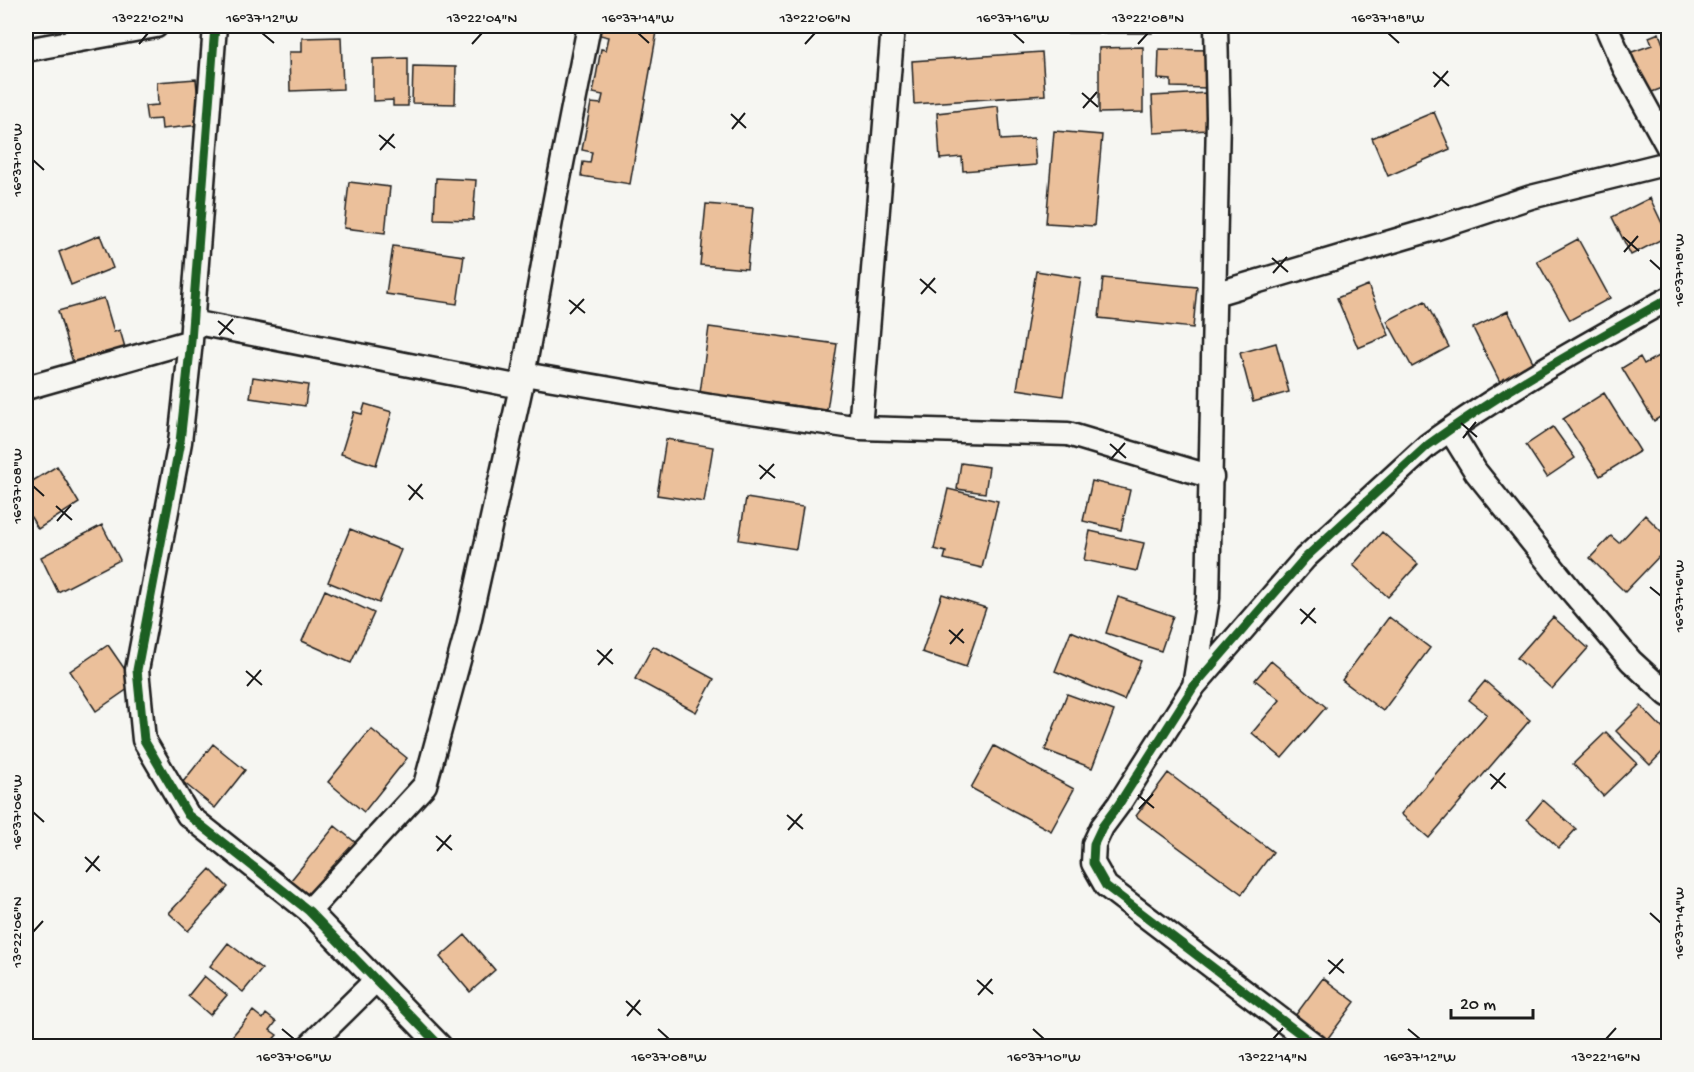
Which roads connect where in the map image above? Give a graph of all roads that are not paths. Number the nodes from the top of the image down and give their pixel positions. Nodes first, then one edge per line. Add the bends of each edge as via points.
1 (156, 26) edge
2 (215, 26) edge
3 (589, 26) edge
4 (893, 26) edge
5 (1216, 26) edge
6 (1606, 26) edge
7 (26, 50) edge
8 (1668, 147) edge
9 (1668, 163) edge
10 (1215, 294) junction
11 (1668, 299) edge
12 (192, 332) junction
13 (522, 380) junction
14 (26, 388) edge
15 (860, 428) junction
16 (1450, 430) junction
17 (1212, 477) junction
18 (1194, 686) junction
19 (1668, 695) edge
20 (309, 911) junction
21 (376, 980) junction
22 (309, 1047) edge
23 (440, 1047) edge
24 (1316, 1047) edge

1 - 7 street
2 - 12 street
3 - 13 street
4 - 15 street
5 - 10 street
6 - 8 street
9 - 10 street via 1531,197
10 - 17 street
11 - 16 street via 1571,352
12 - 13 street
12 - 14 street
12 - 20 street via 180,442 137,670 144,740 188,816
13 - 15 street
13 - 20 street via 468,627 425,785
15 - 17 street via 1068,434
16 - 18 street via 1428,445 1305,558
16 - 19 street via 1476,472 1569,588 1631,661
17 - 18 street via 1208,598
18 - 24 street via 1102,827 1094,844 1093,863 1106,886
20 - 21 street
21 - 22 street
21 - 23 street

